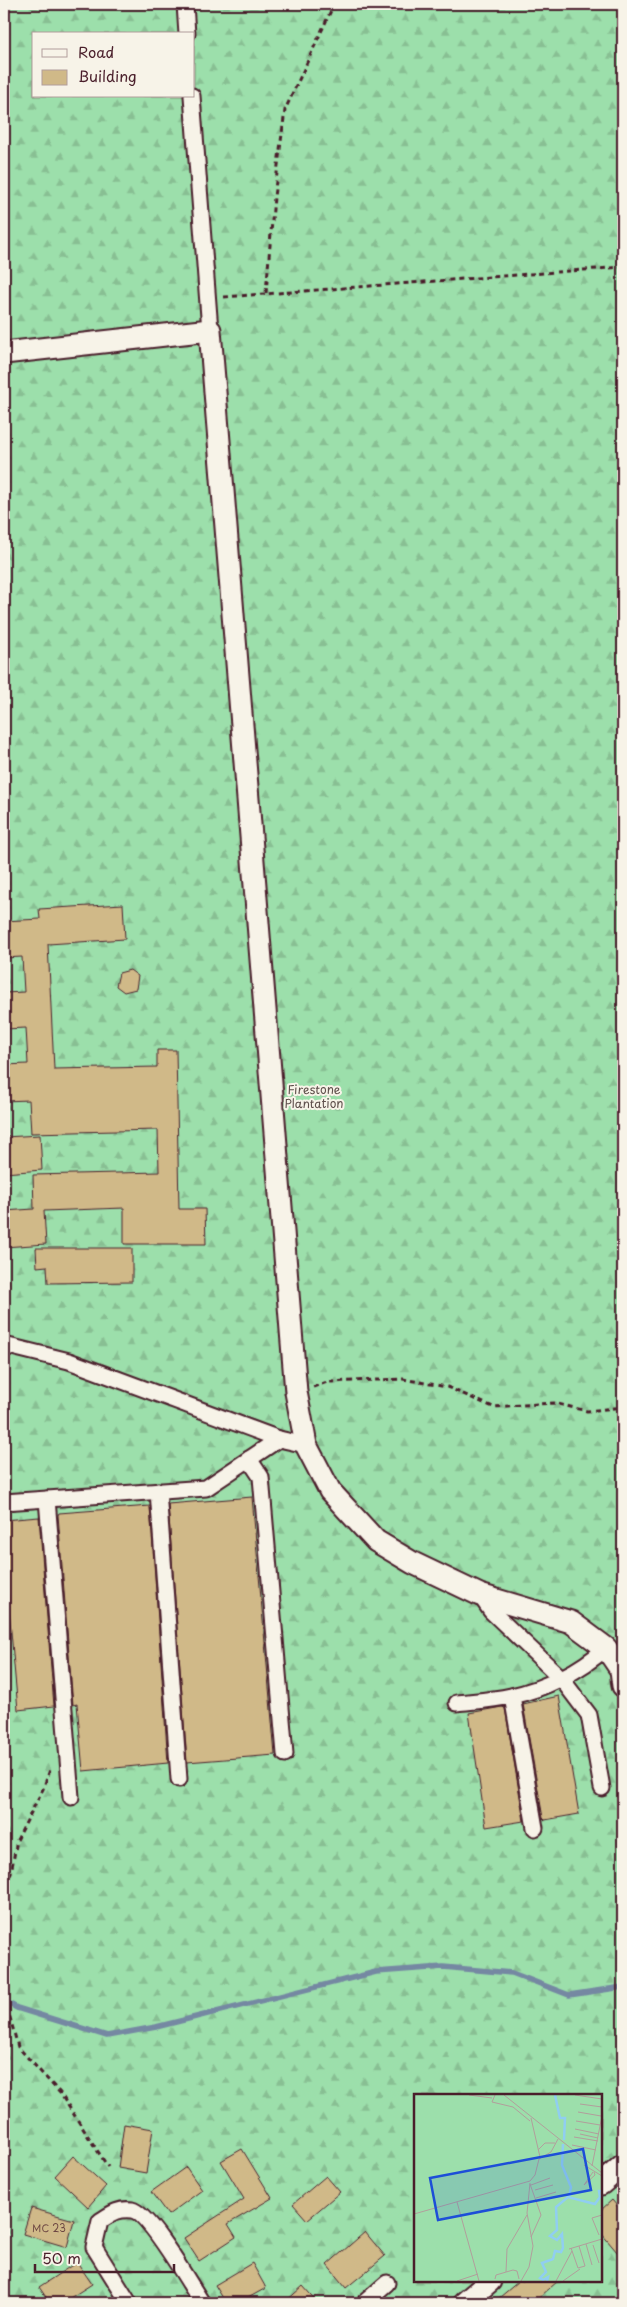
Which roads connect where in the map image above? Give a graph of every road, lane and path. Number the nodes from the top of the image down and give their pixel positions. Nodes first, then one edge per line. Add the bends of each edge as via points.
1 (185, 4) edge
2 (334, 4) edge
3 (187, 32) edge
4 (192, 98) edge
5 (623, 267) edge
6 (266, 293) junction
7 (209, 298) junction
8 (210, 330) junction
9 (4, 353) edge
10 (4, 1344) edge
11 (296, 1392) junction
12 (623, 1407) edge
13 (279, 1439) junction
14 (306, 1445) junction
15 (249, 1459) junction
16 (158, 1491) junction
17 (47, 1499) junction
18 (4, 1502) edge
19 (480, 1595) junction
20 (606, 1648) junction
21 (622, 1675) edge
22 (561, 1678) junction
23 (512, 1696) junction
24 (457, 1703) dead end
25 (285, 1754) dead end
26 (53, 1763) dead end
27 (179, 1779) dead end
28 (602, 1788) dead end
29 (71, 1797) dead end
30 (535, 1828) dead end
31 (4, 1911) edge
32 (4, 1972) edge
33 (623, 2165) edge
34 (108, 2167) dead end
35 (602, 2183) edge
36 (489, 2282) edge
37 (387, 2283) dead end
38 (129, 2303) edge
39 (202, 2303) edge
40 (364, 2303) edge
41 (464, 2303) edge

1 - 3 street
2 - 6 path via 285,110
4 - 7 street
5 - 6 path
6 - 7 path
7 - 8 street
8 - 9 street
8 - 11 street
10 - 13 street via 69,1361
11 - 12 path via 327,1382 403,1379 447,1387 493,1407 554,1403 587,1410
11 - 14 street
13 - 14 street
13 - 15 street
14 - 19 street via 330,1491 376,1541
15 - 16 street via 206,1488
15 - 25 street via 261,1477
16 - 17 street
16 - 27 street
17 - 18 street
17 - 29 street
19 - 20 street via 571,1622
19 - 22 street via 491,1611
20 - 21 street
20 - 22 street
22 - 23 street
22 - 28 street via 589,1715
23 - 24 street
23 - 30 street
26 - 31 path via 17,1840
32 - 34 path via 9,2014 18,2047 60,2093
33 - 35 street
36 - 41 street
37 - 40 street
38 - 39 street via 94,2247 100,2221 116,2210 134,2210 149,2223

